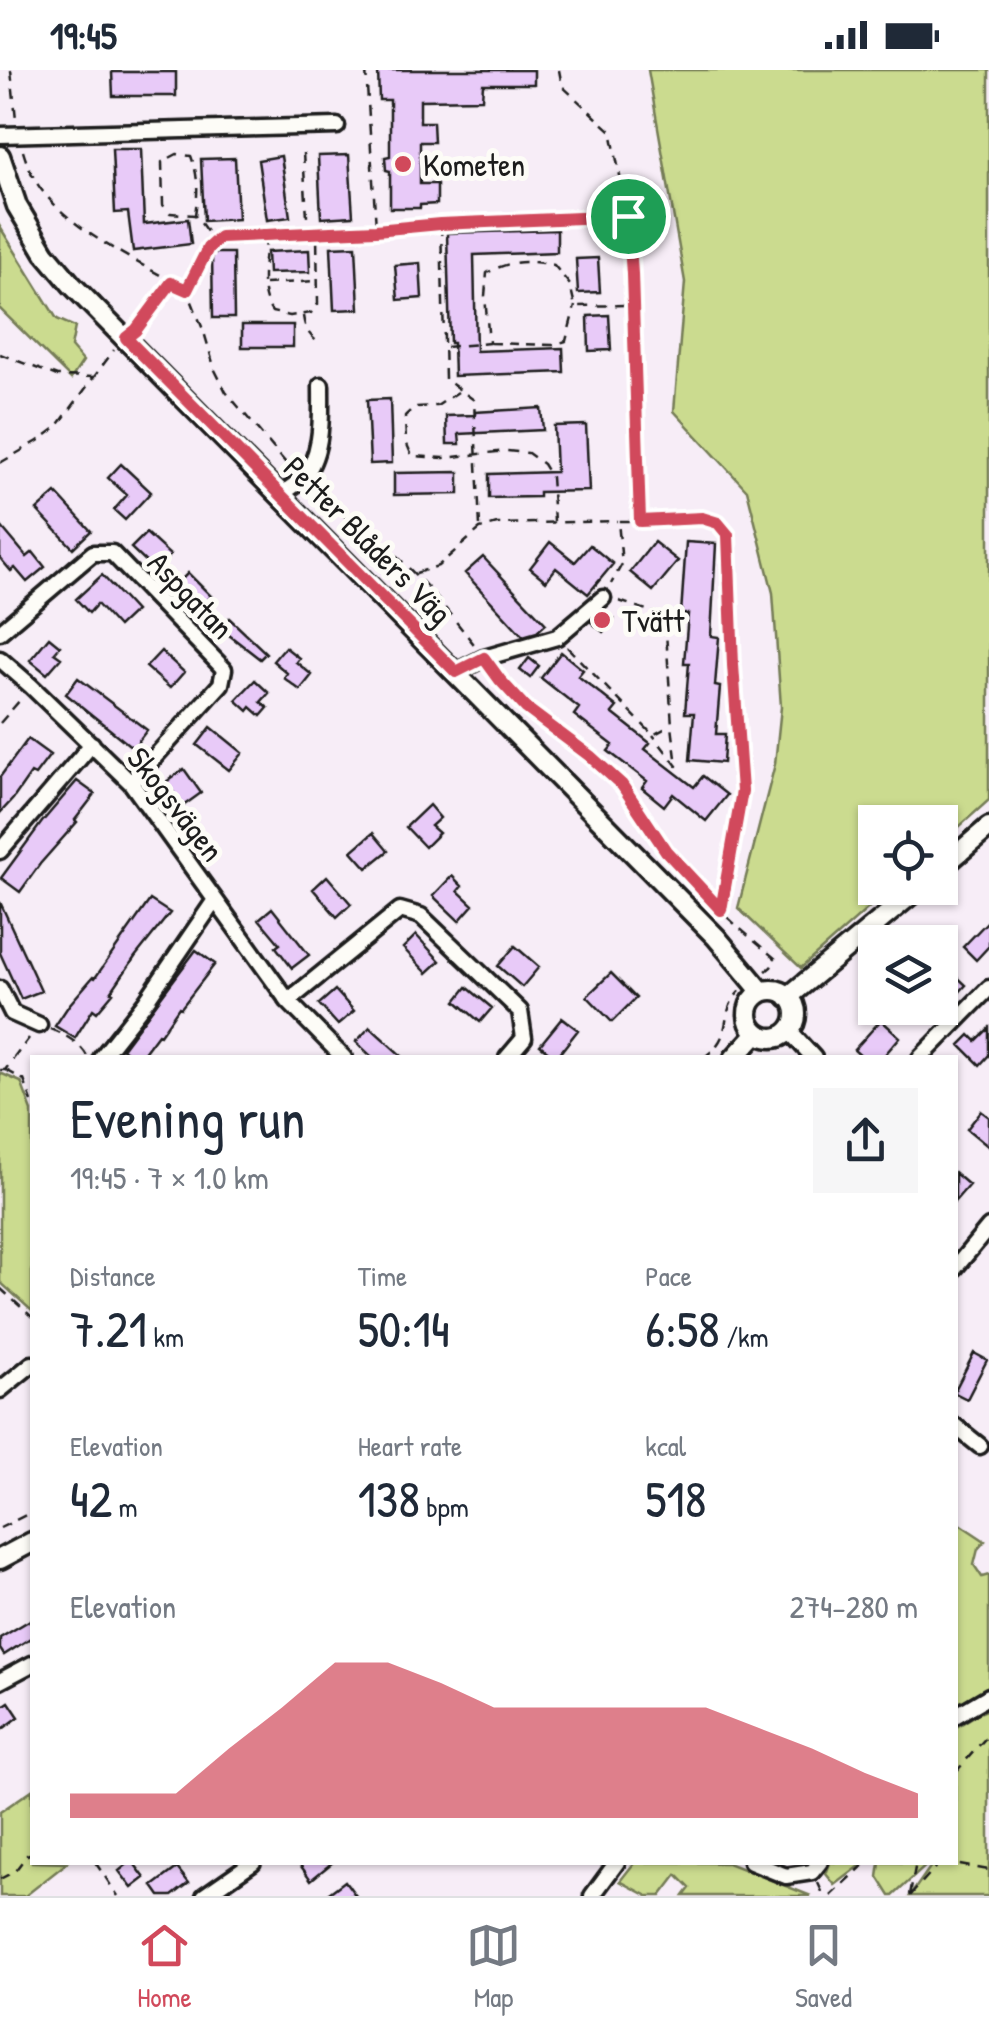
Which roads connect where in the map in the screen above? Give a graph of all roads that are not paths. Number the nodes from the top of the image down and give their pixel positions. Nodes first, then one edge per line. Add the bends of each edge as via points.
1 (337, 126) dead end
2 (0, 136) edge
3 (0, 156) edge
4 (321, 385) dead end
5 (281, 495) junction
6 (603, 598) road end
7 (0, 632) edge
8 (0, 659) edge
9 (456, 672) junction
10 (92, 744) junction
11 (131, 783) junction
12 (989, 827) edge
13 (0, 851) edge
14 (958, 854) edge
15 (215, 900) junction
16 (899, 905) edge
17 (757, 986) junction
18 (989, 988) edge
19 (0, 989) edge
20 (788, 997) junction
21 (288, 1000) junction
22 (40, 1025) road end
23 (789, 1031) junction
24 (757, 1033) junction
25 (103, 1055) edge
26 (341, 1055) edge
27 (510, 1055) edge
28 (737, 1055) edge
29 (811, 1055) edge
30 (923, 1055) edge
31 (989, 1227) edge
32 (958, 1264) edge
33 (30, 1366) edge
34 (0, 1390) edge
35 (958, 1428) edge
36 (980, 1446) dead end
37 (30, 1543) edge
38 (0, 1559) edge
39 (30, 1665) edge
40 (0, 1681) edge
41 (989, 1696) edge
42 (958, 1714) edge
43 (248, 1865) edge
44 (615, 1865) edge
45 (759, 1865) edge
46 (818, 1865) edge
47 (204, 1896) edge
48 (592, 1896) edge

1 - 2 street
3 - 5 street, Petter Blåders Väg via 17,206 46,253
4 - 5 street via 318,448 309,469
5 - 9 street, Petter Blåders Väg
6 - 9 street via 557,637
7 - 11 street, Aspgatan via 92,553 112,553 224,669 221,684
8 - 10 street, Skogsvägen
9 - 17 street, Petter Blåders Väg
10 - 11 street, Skogsvägen
10 - 13 street, Skogsvägen
11 - 15 street, Skogsvägen
12 - 14 street
15 - 21 street, Skogsvägen
15 - 25 street, Skogsvägen
16 - 20 street
17 - 20 street
17 - 24 street via 748,1011
18 - 30 street
19 - 22 street via 12,1013
20 - 23 street via 795,1010
21 - 26 street, Skogsvägen
21 - 27 street via 400,910 421,916 520,1011 524,1038
23 - 24 street via 770,1038
23 - 29 street
24 - 28 street
31 - 32 street
33 - 34 street
35 - 36 street
37 - 38 street
39 - 40 street
41 - 42 street
43 - 47 street
44 - 48 street
45 - 46 street via 786,1876

